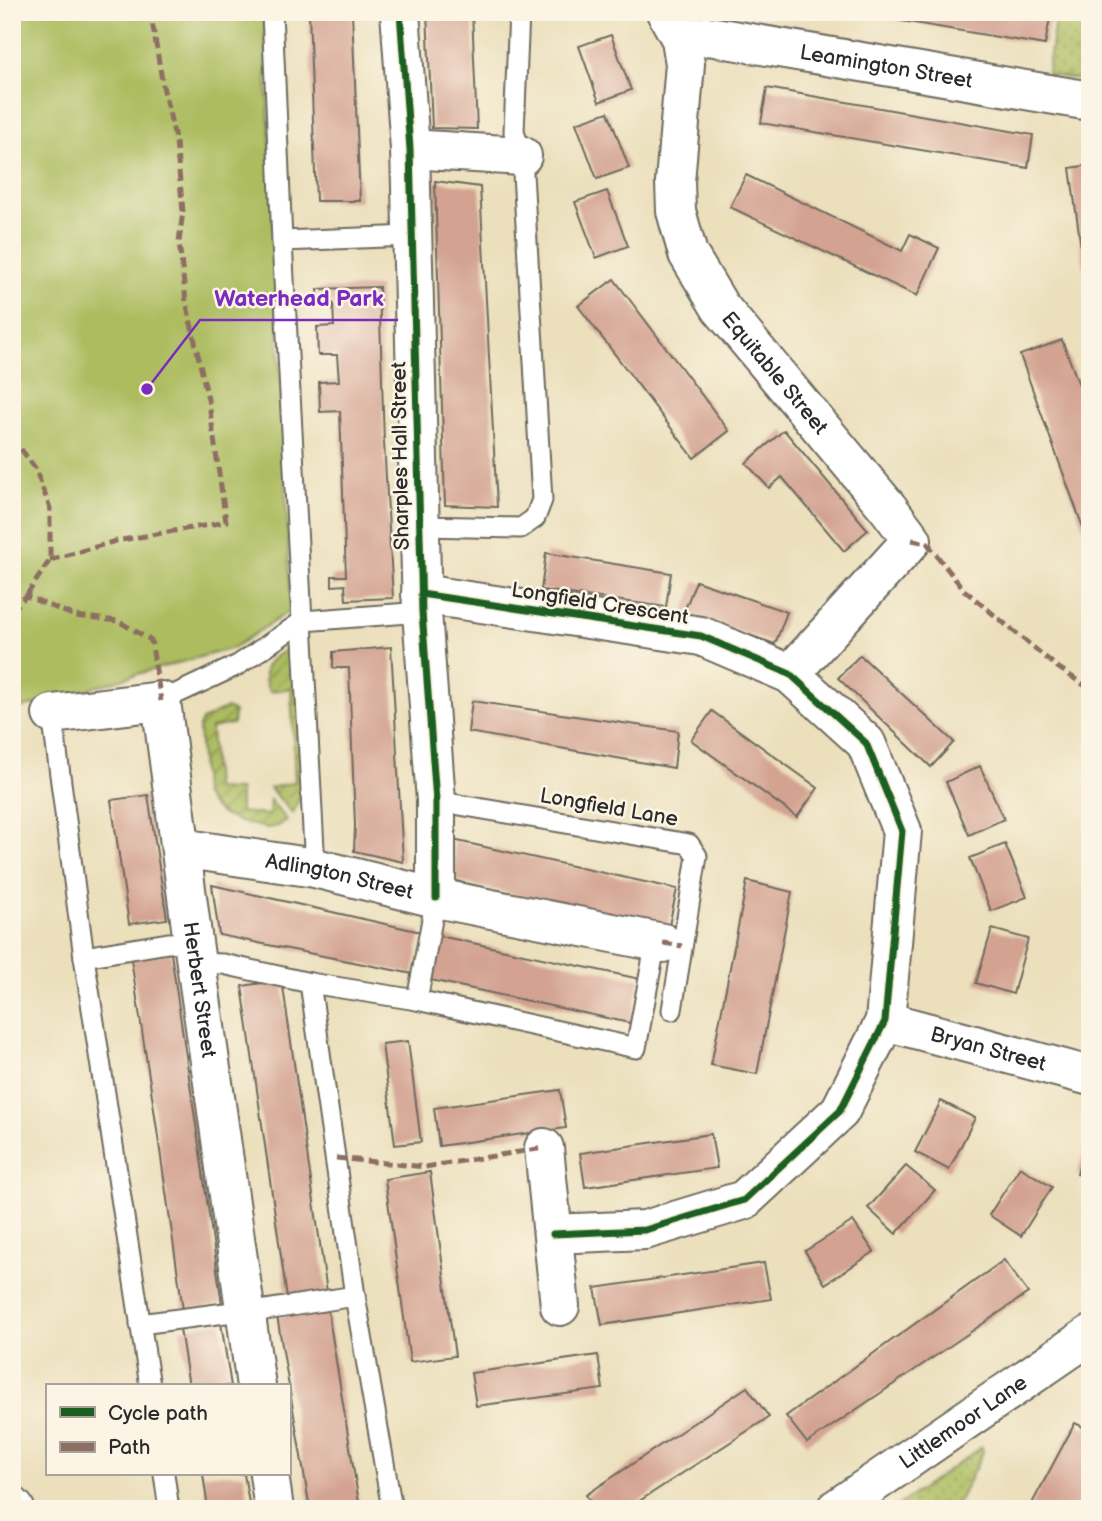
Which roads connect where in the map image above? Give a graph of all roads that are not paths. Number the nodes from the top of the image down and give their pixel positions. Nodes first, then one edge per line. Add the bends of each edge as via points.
1 (272, 12) edge
2 (400, 12) edge
3 (519, 12) edge
4 (673, 26) edge
5 (1090, 101) edge
6 (410, 149) junction
7 (522, 156) junction
8 (412, 236) junction
9 (282, 241) junction
10 (420, 526) junction
11 (422, 603) junction
12 (303, 621) junction
13 (790, 674) junction
14 (161, 701) junction
15 (52, 714) joint
16 (436, 801) junction
17 (181, 848) junction
18 (315, 868) junction
19 (436, 898) junction
20 (659, 942) joint
21 (195, 952) junction
22 (84, 957) junction
23 (310, 983) junction
24 (417, 1000) junction
25 (672, 1010) dead end
26 (885, 1021) junction
27 (1090, 1076) edge
28 (544, 1148) dead end
29 (553, 1234) junction
30 (355, 1296) junction
31 (560, 1306) dead end
32 (246, 1312) junction
33 (140, 1324) junction
34 (1090, 1335) edge
35 (150, 1384) edge
36 (256, 1384) edge
37 (164, 1476) edge
38 (269, 1476) edge
39 (169, 1509) edge
40 (274, 1509) edge
41 (392, 1509) edge
42 (835, 1509) edge

1 - 9 lane
2 - 6 street, Sharples Hall Street
3 - 7 lane via 514,132
4 - 5 street, Leamington Street
4 - 13 street, Equitable Street via 685,64 675,183 676,211 688,254 720,307 912,540
6 - 7 street
6 - 8 street, Sharples Hall Street
7 - 10 lane via 542,500 535,518 521,528
8 - 9 lane
8 - 10 street, Sharples Hall Street
9 - 12 lane
10 - 11 street, Sharples Hall Street
11 - 12 lane
11 - 13 street, Longfield Crescent via 701,636
11 - 16 street, Sharples Hall Street
12 - 14 lane via 238,665
12 - 18 lane
13 - 26 street, Longfield Crescent via 866,743 902,831
14 - 15 street
14 - 17 street, Herbert Street
15 - 22 lane
16 - 19 street, Sharples Hall Street
16 - 25 lane, Longfield Lane via 689,844 697,856
17 - 18 street, Adlington Street
17 - 21 street, Herbert Street
18 - 19 street, Adlington Street
19 - 20 street, Adlington Street
19 - 24 lane
20 - 24 lane via 636,1048
21 - 22 lane via 168,943
21 - 23 lane via 223,964
21 - 32 street, Herbert Street
22 - 33 lane
23 - 24 lane
23 - 30 lane
26 - 27 street, Bryan Street
26 - 29 street, Longfield Crescent via 840,1111 744,1200 645,1230
28 - 29 street
29 - 31 street
30 - 32 lane
30 - 41 lane
32 - 33 lane
32 - 36 street, Herbert Street
33 - 35 lane
34 - 42 street, Littlemoor Lane
37 - 39 lane
38 - 40 street

